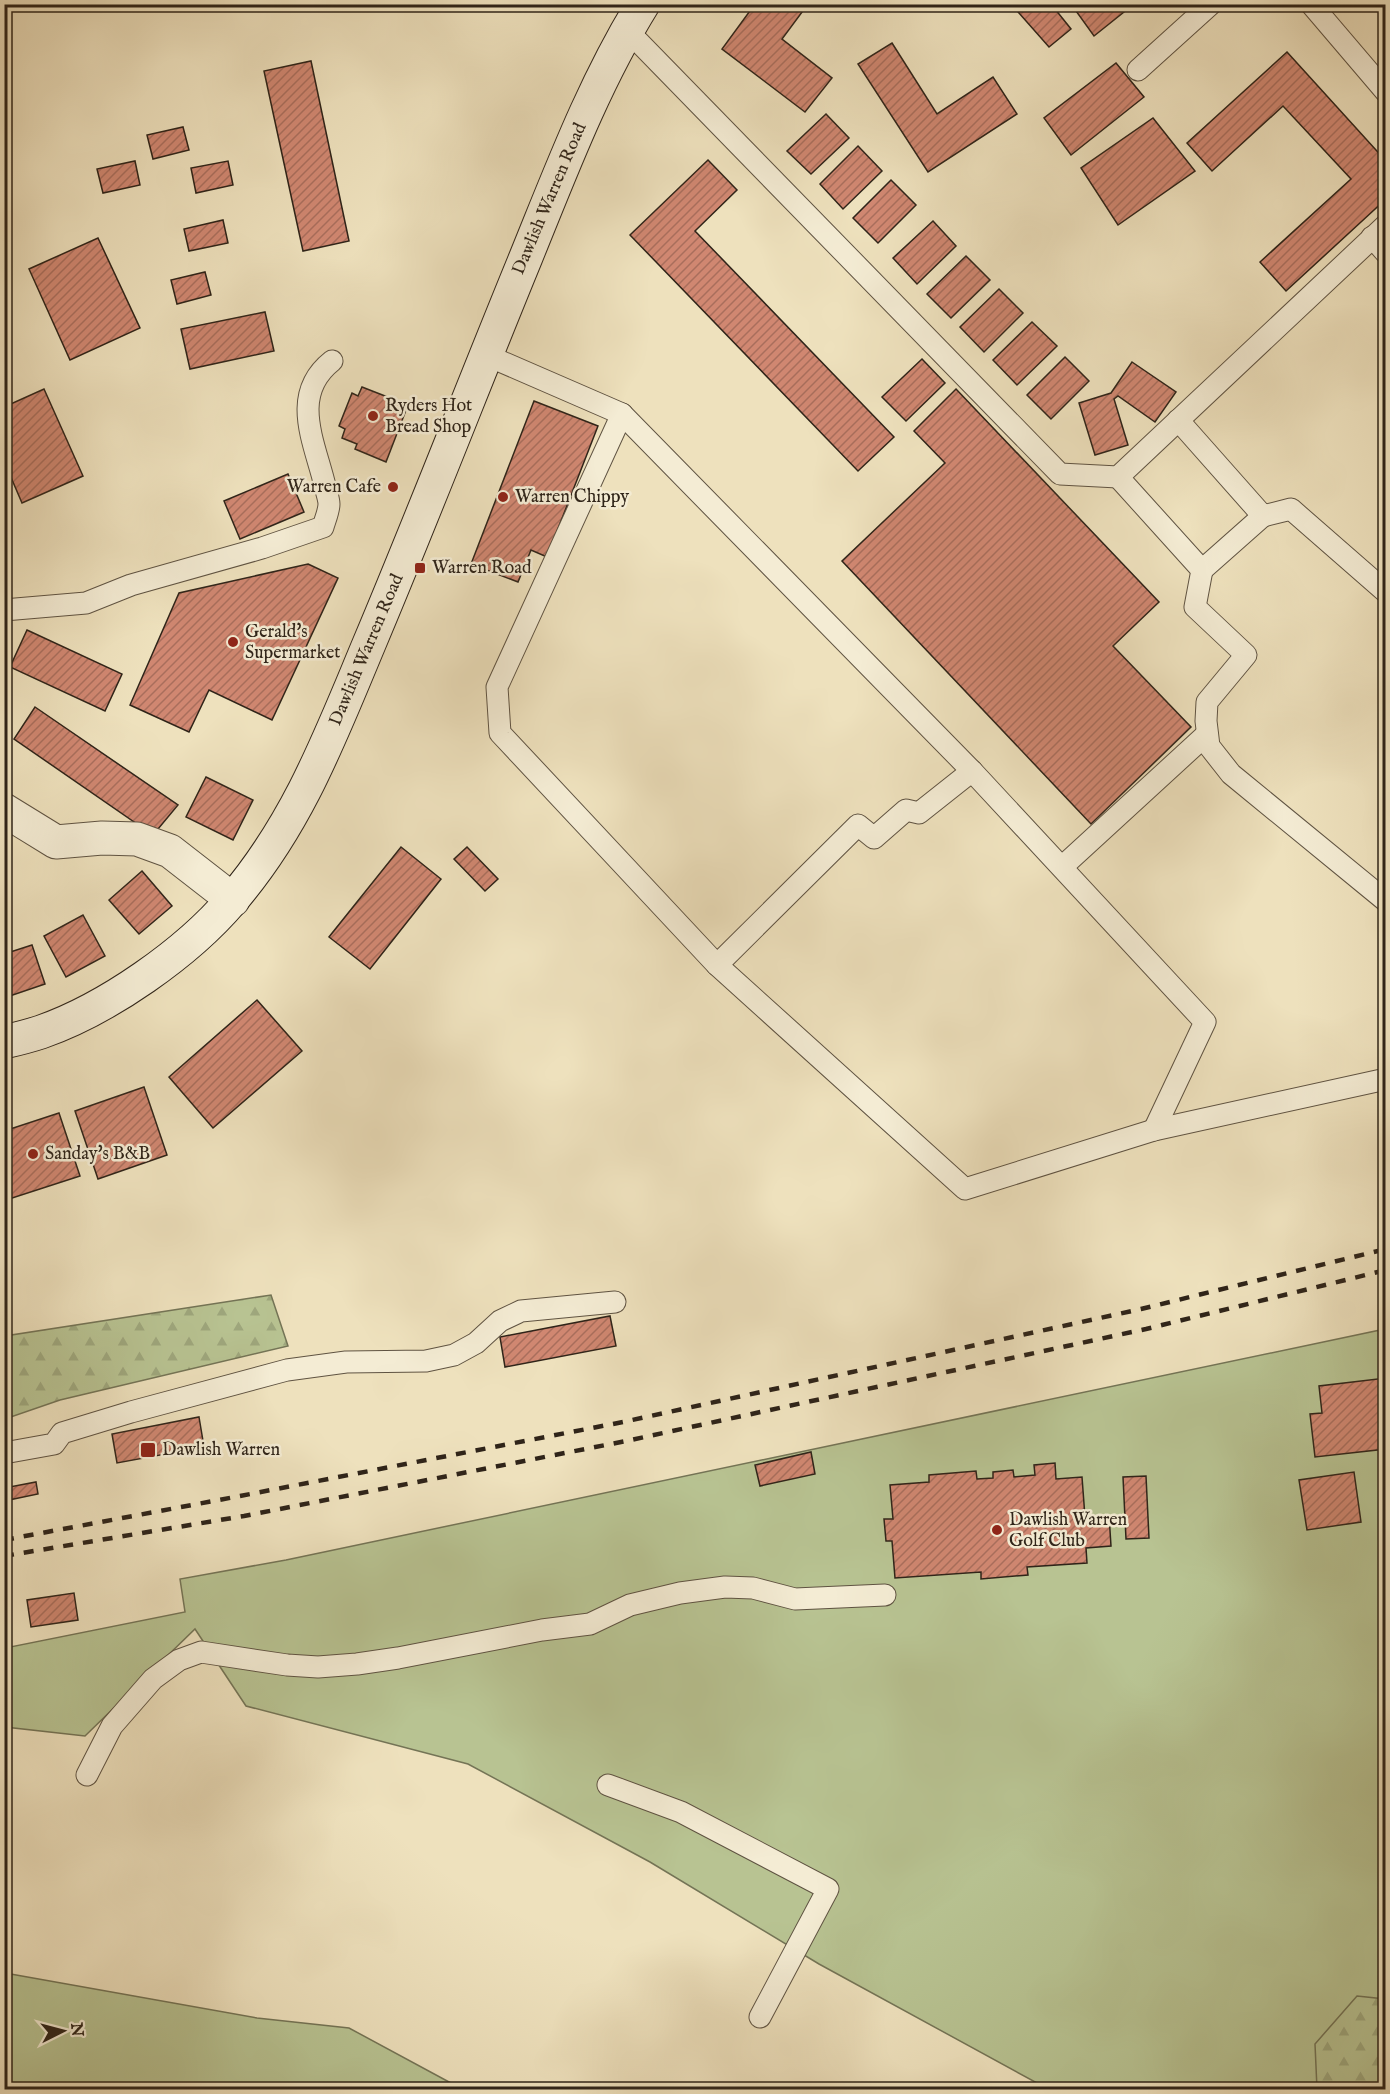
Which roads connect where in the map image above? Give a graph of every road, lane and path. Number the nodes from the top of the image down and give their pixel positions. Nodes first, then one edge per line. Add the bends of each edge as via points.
1 (1211, 4) edge
2 (1311, 4) edge
3 (635, 17) edge
4 (1138, 70) dead end
5 (1384, 88) edge
6 (1381, 238) edge
7 (486, 355) junction
8 (332, 361) dead end
9 (622, 414) junction
10 (1178, 420) junction
11 (1118, 477) junction
12 (1263, 516) junction
13 (1202, 570) junction
14 (1386, 592) edge
15 (4, 610) edge
16 (1208, 734) junction
17 (972, 771) junction
18 (4, 810) edge
19 (1062, 867) junction
20 (233, 900) junction
21 (1386, 901) edge
22 (717, 965) junction
23 (4, 1042) edge
24 (1386, 1079) edge
25 (1154, 1130) junction
26 (615, 1302) dead end
27 (4, 1453) edge
28 (885, 1595) dead end
29 (87, 1775) dead end
30 (608, 1785) dead end
31 (760, 2017) dead end

1 - 4 lane
2 - 5 lane
3 - 7 street, Dawlish Warren Road via 568,153
3 - 11 lane via 1060,474
6 - 10 lane
7 - 9 lane
7 - 20 street, Dawlish Warren Road via 318,766 293,814
8 - 15 lane via 319,371 307,401 309,433 329,504 323,527 131,585 86,603
9 - 17 lane
9 - 22 lane via 497,687 500,733
10 - 11 lane
10 - 12 lane
11 - 13 lane
12 - 13 lane
12 - 14 lane via 1291,509
13 - 16 lane via 1195,607 1246,655 1207,702
16 - 19 lane
16 - 21 lane via 1209,746 1231,774
17 - 19 lane
17 - 22 lane via 919,813 906,810 874,838 858,825
18 - 20 street via 56,842 136,839 170,851
19 - 25 lane via 1205,1022
20 - 23 street, Dawlish Warren Road via 204,931 134,983 85,1013 41,1032
22 - 25 lane via 965,1189
24 - 25 lane
26 - 27 lane via 521,1311 500,1321 476,1343 454,1355 426,1361 346,1362 287,1370 62,1433 54,1444
28 - 29 lane via 795,1599 753,1588 725,1587 630,1605 590,1624 357,1664 287,1665 201,1652 179,1660 153,1679 112,1726
30 - 31 lane via 681,1812 828,1889

